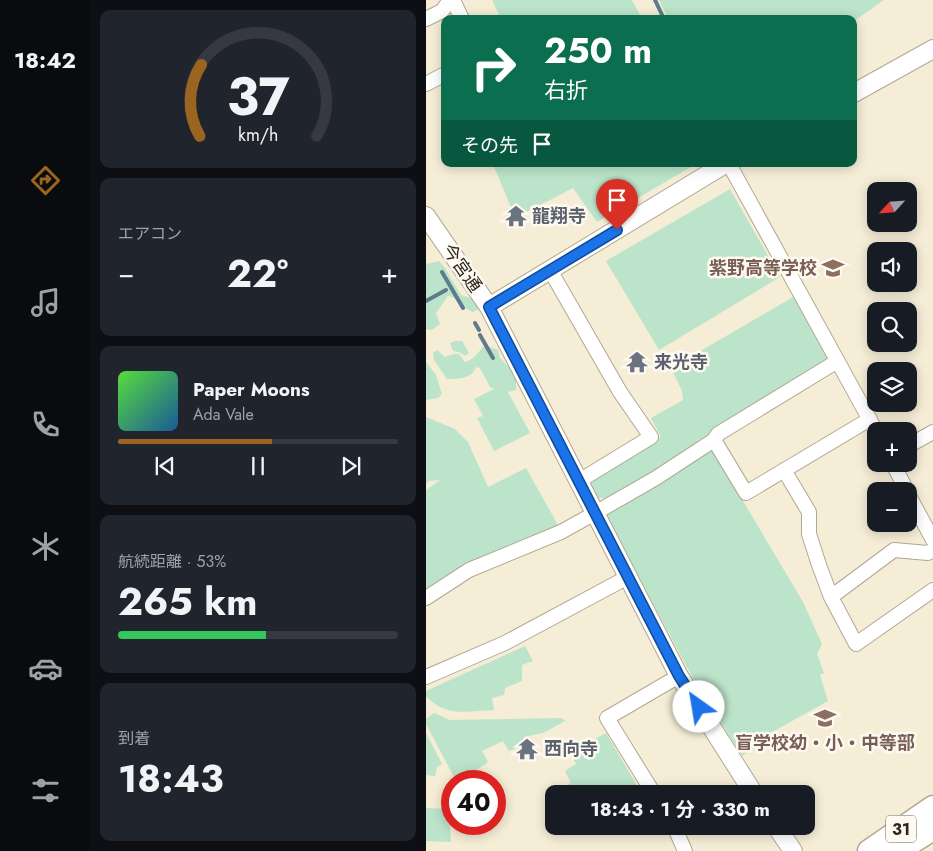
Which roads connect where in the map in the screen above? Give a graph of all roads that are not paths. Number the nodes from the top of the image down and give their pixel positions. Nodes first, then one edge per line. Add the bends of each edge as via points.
1 (445, 3) edge
2 (458, 15) edge
3 (426, 19) edge
4 (933, 49) edge
5 (441, 76) edge
6 (426, 84) edge
7 (857, 91) edge
8 (720, 167) edge
9 (731, 167) edge
10 (426, 216) edge
11 (550, 270) junction
12 (489, 307) junction
13 (836, 362) junction
14 (870, 418) junction
15 (872, 422) edge
16 (933, 432) edge
17 (714, 440) junction
18 (917, 441) edge
19 (784, 470) junction
20 (579, 481) junction
21 (917, 509) edge
22 (595, 513) junction
23 (933, 540) edge
24 (933, 550) edge
25 (628, 577) junction
26 (933, 590) edge
27 (831, 597) junction
28 (426, 598) edge
29 (679, 676) junction
30 (426, 677) edge
31 (648, 785) edge
32 (748, 785) edge
33 (933, 807) edge
34 (933, 829) edge
35 (678, 835) edge
36 (782, 835) edge
37 (896, 847) edge
38 (685, 851) edge
39 (793, 851) edge
40 (869, 851) edge

1 - 2 street
1 - 3 street
4 - 7 street
5 - 6 street
8 - 11 street
9 - 13 street
10 - 12 street, 今宮通
11 - 12 street
11 - 20 street via 620,392 651,437
12 - 20 street, 今宮通
13 - 14 street
13 - 17 street via 718,434
14 - 15 street
14 - 19 street
16 - 18 street
17 - 19 street via 746,493
17 - 22 street
19 - 27 street via 808,512 809,534
20 - 22 street, 今宮通
21 - 23 street
22 - 25 street, 今宮通
22 - 28 street via 561,532 468,570
24 - 27 street via 928,553 894,550
25 - 29 street, 今宮通
25 - 30 street via 505,643
26 - 27 street via 856,644
29 - 31 street via 607,718
29 - 32 street, 今宮通
33 - 37 main road, 31
34 - 37 main road, 31
35 - 38 street
36 - 39 street
37 - 40 main road, 31

